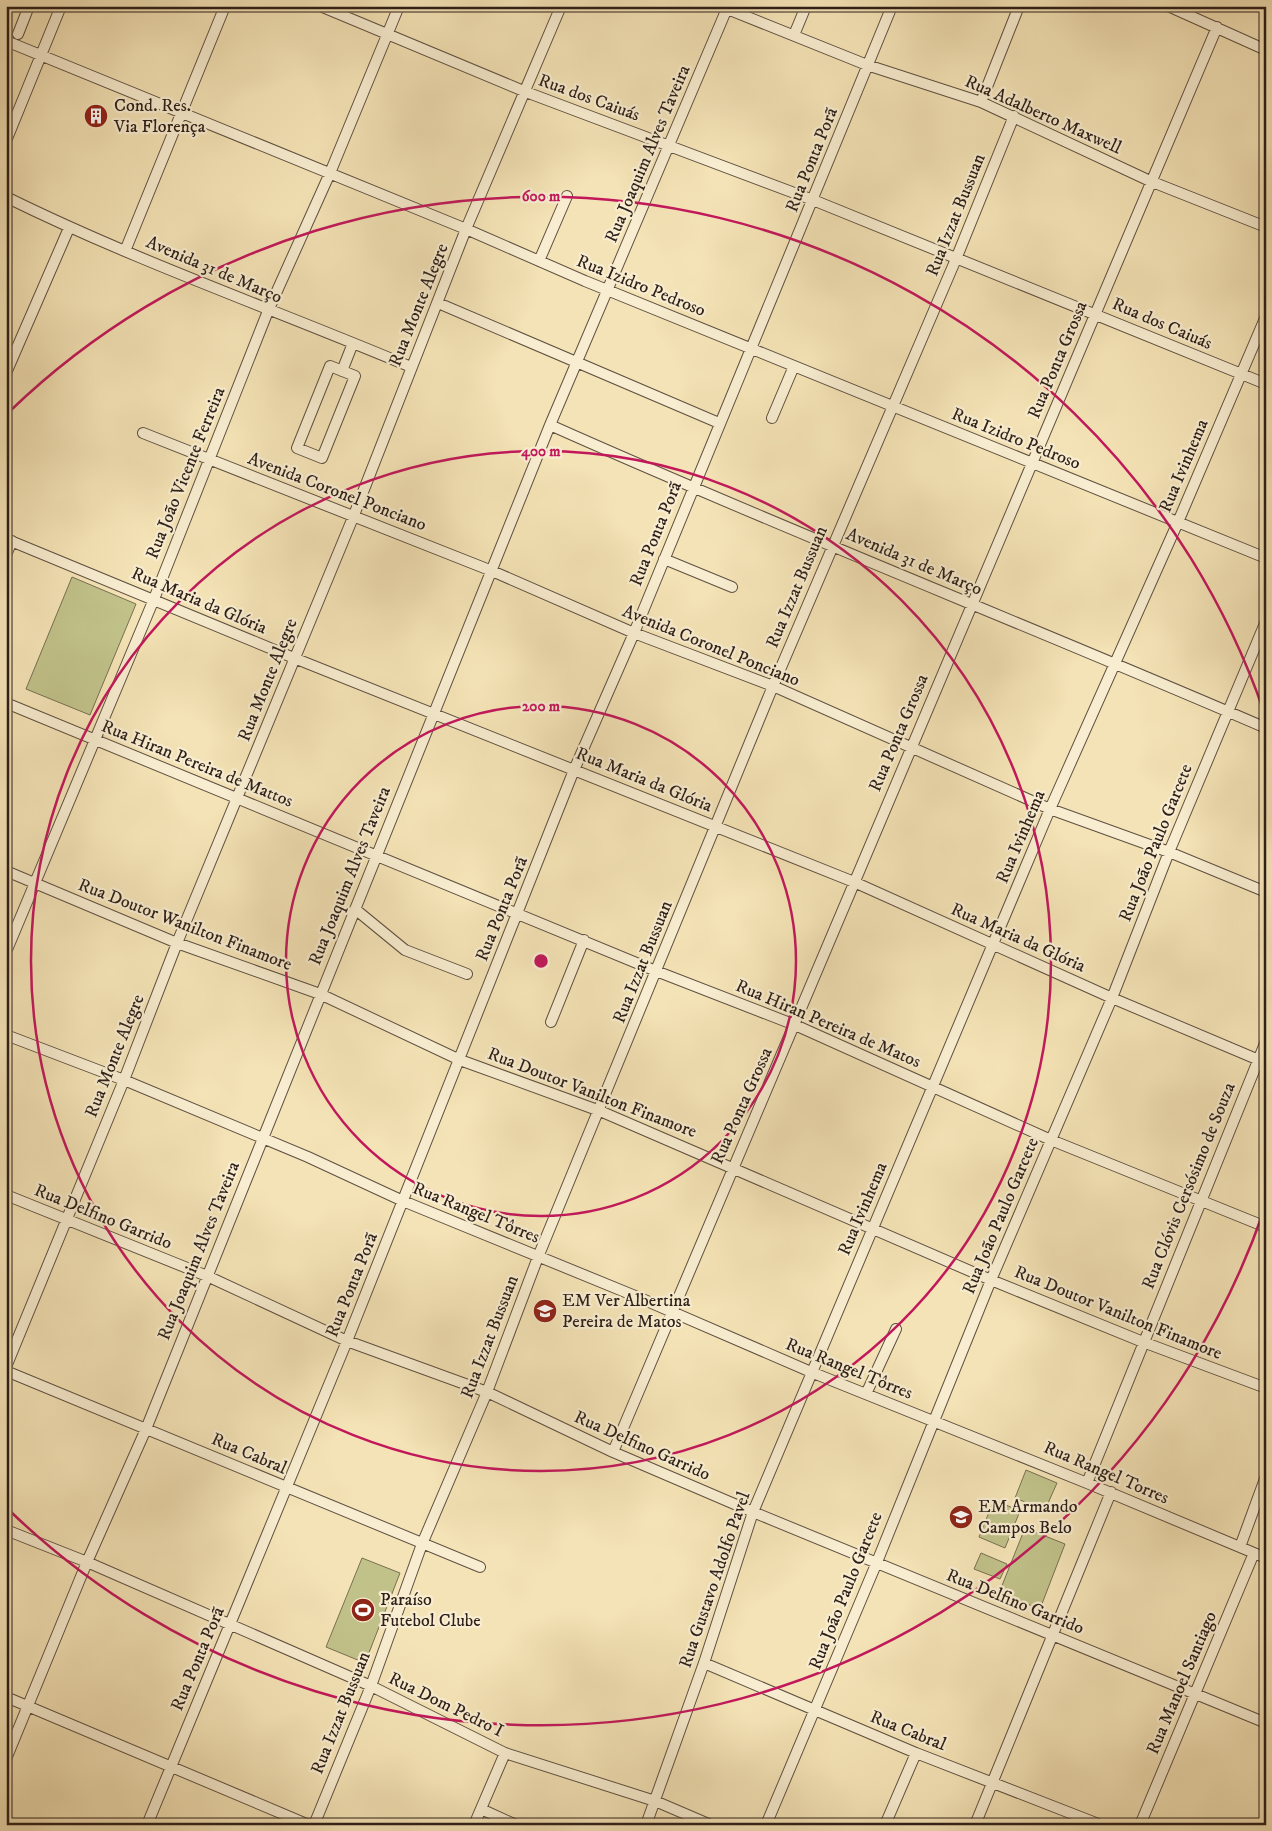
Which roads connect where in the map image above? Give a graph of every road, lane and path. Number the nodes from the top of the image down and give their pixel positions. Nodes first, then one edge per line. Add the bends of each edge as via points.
1 (29, 6) edge
2 (61, 6) edge
3 (225, 6) edge
4 (320, 6) edge
5 (399, 6) edge
6 (561, 6) edge
7 (806, 6) edge
8 (892, 6) edge
9 (1020, 6) edge
10 (1168, 6) edge
11 (725, 7) edge
12 (1179, 8) edge
13 (1217, 27) junction
14 (388, 33) junction
15 (18, 34) dead end
16 (794, 35) junction
17 (6, 42) edge
18 (1266, 50) edge
19 (41, 56) junction
20 (867, 65) junction
21 (526, 92) junction
22 (981, 102) junction
23 (182, 112) junction
24 (1014, 116) junction
25 (6, 141) edge
26 (669, 146) junction
27 (330, 173) junction
28 (1150, 181) junction
29 (567, 196) dead end
30 (6, 198) edge
31 (813, 200) junction
32 (1266, 227) edge
33 (69, 228) junction
34 (466, 229) junction
35 (125, 251) junction
36 (956, 259) junction
37 (539, 261) junction
38 (608, 291) junction
39 (438, 303) junction
40 (268, 311) junction
41 (1096, 314) junction
42 (1266, 316) edge
43 (353, 343) junction
44 (749, 348) junction
45 (9, 359) edge
46 (577, 363) junction
47 (794, 366) junction
48 (411, 367) junction
49 (342, 371) junction
50 (6, 373) edge
51 (1241, 375) junction
52 (1266, 384) edge
53 (892, 406) junction
54 (772, 418) dead end
55 (719, 423) junction
56 (550, 425) junction
57 (143, 433) dead end
58 (208, 459) junction
59 (1032, 463) junction
60 (692, 488) junction
61 (354, 515) junction
62 (1178, 522) junction
63 (9, 540) edge
64 (833, 545) junction
65 (6, 555) edge
66 (1266, 558) edge
67 (664, 559) junction
68 (492, 571) junction
69 (732, 587) dead end
70 (154, 599) junction
71 (972, 604) junction
72 (1266, 621) edge
73 (634, 633) junction
74 (294, 658) junction
75 (1115, 664) junction
76 (772, 686) junction
77 (6, 703) edge
78 (1228, 711) junction
79 (434, 714) junction
80 (1266, 728) edge
81 (95, 740) junction
82 (911, 747) junction
83 (575, 769) junction
84 (238, 798) junction
85 (1050, 809) junction
86 (716, 826) junction
87 (1169, 852) junction
88 (376, 855) junction
89 (6, 871) edge
90 (854, 882) junction
91 (35, 883) junction
92 (1266, 892) edge
93 (355, 908) junction
94 (518, 914) junction
95 (584, 940) junction
96 (177, 943) junction
97 (993, 945) junction
98 (6, 952) edge
99 (656, 971) junction
100 (467, 974) dead end
101 (320, 994) junction
102 (1112, 998) junction
103 (551, 1022) dead end
104 (796, 1025) junction
105 (6, 1035) edge
106 (1266, 1041) edge
107 (460, 1060) junction
108 (1262, 1061) edge
109 (124, 1080) junction
110 (934, 1087) junction
111 (600, 1111) junction
112 (262, 1138) junction
113 (1051, 1140) junction
114 (733, 1166) junction
115 (6, 1195) edge
116 (1201, 1200) junction
117 (403, 1201) junction
118 (66, 1220) junction
119 (1266, 1227) edge
120 (872, 1228) junction
121 (538, 1256) junction
122 (207, 1276) junction
123 (991, 1280) junction
124 (673, 1312) junction
125 (896, 1329) dead end
126 (348, 1341) junction
127 (1143, 1342) junction
128 (6, 1369) edge
129 (811, 1372) junction
130 (1266, 1388) edge
131 (487, 1392) junction
132 (866, 1394) junction
133 (933, 1420) junction
134 (146, 1429) junction
135 (613, 1452) junction
136 (1266, 1476) edge
137 (1087, 1483) junction
138 (287, 1487) junction
139 (1111, 1492) junction
140 (753, 1512) junction
141 (6, 1530) edge
142 (422, 1544) junction
143 (1240, 1547) junction
144 (1254, 1553) junction
145 (1266, 1558) edge
146 (87, 1562) junction
147 (877, 1562) junction
148 (480, 1567) dead end
149 (231, 1624) junction
150 (1053, 1635) junction
151 (704, 1663) junction
152 (371, 1686) junction
153 (1194, 1694) junction
154 (6, 1697) edge
155 (28, 1706) junction
156 (815, 1711) junction
157 (1266, 1723) edge
158 (505, 1752) junction
159 (916, 1753) junction
160 (6, 1758) edge
161 (171, 1767) junction
162 (992, 1782) junction
163 (655, 1801) junction
164 (480, 1809) junction
165 (147, 1825) edge
166 (309, 1825) edge
167 (314, 1825) edge
168 (474, 1825) edge
169 (516, 1825) edge
170 (646, 1825) edge
171 (711, 1825) edge
172 (766, 1825) edge
173 (885, 1825) edge
174 (975, 1825) edge
175 (1101, 1825) edge
176 (1140, 1825) edge

1 - 15 street
2 - 19 street
3 - 23 street
4 - 14 street, Rua dos Caiuás
5 - 14 street, Rua João Vicente Ferreira
6 - 21 street, Rua Monte Alegre
7 - 16 street
8 - 20 street, Rua Ponta Porã
9 - 22 street
10 - 12 street
11 - 16 street, Rua Adalberto Maxwell
11 - 26 street, Rua Joaquim Alves Taveira
12 - 13 street
13 - 18 street
13 - 28 street, Rua Ponta Grossa
14 - 21 street, Rua dos Caiuás
14 - 27 street, Rua João Vicente Ferreira
16 - 20 street, Rua Adalberto Maxwell
17 - 19 street, Rua Izidro Pedroso
19 - 23 street, Rua Izidro Pedroso
19 - 25 street
20 - 22 street, Rua Adalberto Maxwell
20 - 31 street, Rua Ponta Porã
21 - 26 street, Rua dos Caiuás
21 - 34 street, Rua Monte Alegre
22 - 24 street, Rua Adalberto Maxwell
23 - 27 street, Rua Izidro Pedroso
23 - 35 street
24 - 28 street, Rua Adalberto Maxwell
24 - 36 street, Rua Izzat Bussuan
26 - 31 street, Rua dos Caiuás
26 - 38 street, Rua Joaquim Alves Taveira
27 - 34 street, Rua Izidro Pedroso
27 - 40 street, Rua João Vicente Ferreira
28 - 32 street, Rua Adalberto Maxwell
28 - 41 street, Rua Ponta Grossa
29 - 37 street
30 - 33 street, Avenida 31 de Março
31 - 36 street, Rua dos Caiuás
31 - 44 street, Rua Ponta Porã
33 - 35 street, Avenida 31 de Março
33 - 45 street
34 - 37 street, Rua Izidro Pedroso
34 - 39 street, Rua Monte Alegre
35 - 40 street, Avenida 31 de Março
36 - 41 street, Rua dos Caiuás
36 - 53 street, Rua Izzat Bussuan
37 - 38 street, Rua Izidro Pedroso
38 - 44 street, Rua Izidro Pedroso
38 - 46 street, Rua Joaquim Alves Taveira
39 - 46 street
39 - 48 street, Rua Monte Alegre
40 - 43 street, Avenida 31 de Março
40 - 58 street, Rua João Vicente Ferreira
41 - 51 street, Rua dos Caiuás
41 - 59 street, Rua Ponta Grossa
42 - 51 street, Rua Ivinhema
43 - 48 street, Avenida 31 de Março
43 - 49 street
44 - 47 street, Rua Izidro Pedroso
44 - 55 street, Rua Ponta Porã
45 - 50 street
46 - 55 street
46 - 56 street, Rua Joaquim Alves Taveira
47 - 53 street, Rua Izidro Pedroso
47 - 54 street
48 - 61 street, Rua Monte Alegre
49 - 49 street via 330,366 297,448 322,458 355,376
51 - 52 street, Rua dos Caiuás
51 - 62 street, Rua Ivinhema
53 - 59 street, Rua Izidro Pedroso
53 - 64 street, Rua Izzat Bussuan
55 - 60 street, Rua Ponta Porã
56 - 60 street, Avenida 31 de Março
56 - 68 street, Rua Joaquim Alves Taveira
57 - 58 street, Avenida Coronel Ponciano
58 - 61 street, Avenida Coronel Ponciano
58 - 70 street, Rua João Vicente Ferreira
59 - 62 street, Rua Izidro Pedroso
59 - 71 street, Rua Ponta Grossa
60 - 64 street, Avenida 31 de Março
60 - 67 street, Rua Ponta Porã
61 - 68 street, Avenida Coronel Ponciano
61 - 74 street, Rua Monte Alegre
62 - 66 street, Rua Izidro Pedroso
62 - 75 street, Rua Ivinhema
63 - 65 street
63 - 70 street, Rua Maria da Glória
64 - 71 street, Avenida 31 de Março
64 - 76 street, Rua Izzat Bussuan
67 - 69 street
67 - 73 street, Rua Ponta Porã
68 - 73 street, Avenida Coronel Ponciano
68 - 79 street, Rua Joaquim Alves Taveira
70 - 74 street, Rua Maria da Glória
70 - 81 street, Rua João Vicente Ferreira
71 - 75 street, Avenida 31 de Março
71 - 82 street, Rua Ponta Grossa
72 - 78 street, Rua João Paulo Garcete
73 - 76 street, Avenida Coronel Ponciano
73 - 83 street, Rua Ponta Porã
74 - 79 street, Rua Maria da Glória
74 - 84 street, Rua Monte Alegre
75 - 78 street, Avenida 31 de Março
75 - 85 street, Rua Ivinhema
76 - 82 street, Avenida Coronel Ponciano
76 - 86 street, Rua Izzat Bussuan
77 - 81 street, Rua Hiran Pereira de Mattos
78 - 80 street, Avenida 31 de Março
78 - 87 street, Rua João Paulo Garcete
79 - 83 street, Rua Maria da Glória
79 - 88 street, Rua Joaquim Alves Taveira
81 - 84 street, Rua Hiran Pereira de Mattos
81 - 91 street, Rua João Vicente Ferreira
82 - 85 street, Avenida Coronel Ponciano
82 - 90 street, Rua Ponta Grossa
83 - 86 street, Rua Maria da Glória
83 - 94 street, Rua Ponta Porã
84 - 88 street, Rua Hiran Pereira de Mattos
84 - 96 street, Rua Monte Alegre
85 - 87 street, Avenida Coronel Ponciano
85 - 97 street, Rua Ivinhema
86 - 90 street, Rua Maria da Glória
86 - 99 street, Rua Izzat Bussuan
87 - 92 street, Avenida Coronel Ponciano
87 - 102 street, Rua João Paulo Garcete
88 - 93 street, Rua Joaquim Alves Taveira
88 - 94 street, Rua Hiran Pereira de Matos
89 - 91 street, Rua Doutor Wanilton Finamore
90 - 97 street, Rua Maria da Glória
90 - 104 street, Rua Ponta Grossa
91 - 96 street, Rua Doutor Wanilton Finamore
91 - 98 street, Rua João Vicente Ferreira
93 - 100 street via 405,950
93 - 101 street, Rua Joaquim Alves Taveira
94 - 95 street, Rua Hiran Pereira de Matos
94 - 107 street, Rua Ponta Porã
95 - 99 street, Rua Hiran Pereira de Matos
95 - 103 street
96 - 101 street, Rua Doutor Wanilton Finamore
96 - 109 street, Rua Monte Alegre
97 - 102 street, Rua Maria da Glória
97 - 110 street, Rua Ivinhema
99 - 104 street, Rua Hiran Pereira de Matos
99 - 111 street, Rua Izzat Bussuan
101 - 107 street, Rua Doutor Wanilton Finamore
101 - 112 street, Rua Joaquim Alves Taveira
102 - 108 street, Rua Maria da Glória
102 - 113 street, Rua João Paulo Garcete
104 - 110 street, Rua Hiran Pereira de Matos
104 - 114 street, Rua Ponta Grossa
105 - 109 street, Rua Rangel Tôrres
106 - 108 street, Rua Clóvis Cersósimo de Souza
107 - 111 street, Rua Doutor Vanilton Finamore
107 - 117 street, Rua Ponta Porã
108 - 116 street, Rua Clóvis Cersósimo de Souza
109 - 112 street, Rua Rangel Tôrres
109 - 118 street, Rua Monte Alegre
110 - 113 street, Rua Hiran Pereira de Matos
110 - 120 street, Rua Ivinhema
111 - 114 street, Rua Doutor Vanilton Finamore
111 - 121 street, Rua Izzat Bussuan
112 - 117 street, Rua Rangel Tôrres
112 - 122 street, Rua Joaquim Alves Taveira
113 - 116 street, Rua Hiran Pereira de Matos
113 - 123 street, Rua João Paulo Garcete
114 - 120 street, Rua Doutor Vanilton Finamore
114 - 124 street, Rua Ponta Grossa
115 - 118 street, Rua Delfino Garrido
116 - 119 street, Rua Hiran Pereira de Matos
116 - 127 street, Rua Clóvis Cersósimo de Souza
117 - 121 street, Rua Rangel Tôrres
117 - 126 street, Rua Ponta Porã
118 - 122 street, Rua Delfino Garrido
118 - 128 street, Rua Monte Alegre
120 - 123 street, Rua Doutor Vanilton Finamore
120 - 129 street, Rua Ivinhema
121 - 124 street, Rua Rangel Tôrres
121 - 131 street, Rua Izzat Bussuan
122 - 126 street, Rua Delfino Garrido
122 - 134 street, Rua Joaquim Alves Taveira
123 - 127 street, Rua Doutor Vanilton Finamore
123 - 133 street, Rua João Paulo Garcete
124 - 129 street, Rua Rangel Tôrres
124 - 135 street, Rua Ponta Grossa
125 - 132 street
126 - 131 street, Rua Delfino Garrido
126 - 138 street, Rua Ponta Porã
127 - 130 street, Rua Doutor Vanilton Finamore
127 - 137 street, Rua Clóvis Cersósimo de Souza
128 - 134 street, Rua Cabral
129 - 132 street, Rua Rangel Tôrres
129 - 140 street, Rua Gustavo Adolfo Pavel
131 - 135 street, Rua Delfino Garrido
131 - 142 street, Rua Izzat Bussuan
132 - 133 street, Rua Rangel Tôrres
133 - 137 street, Rua Rangel Torres
133 - 147 street, Rua João Paulo Garcete
134 - 138 street, Rua Cabral
134 - 146 street, Rua Joaquim Alves Taveira
135 - 140 street, Rua Delfino Garrido
136 - 143 street
137 - 139 street, Rua Rangel Torres
138 - 142 street, Rua Cabral
138 - 149 street, Rua Ponta Porã
139 - 143 street, Rua Rangel Torres
139 - 150 street
140 - 147 street, Rua Delfino Garrido
140 - 151 street, Rua Gustavo Adolfo Pavel
141 - 146 street, Rua Dom Pedro I
142 - 148 street, Rua Cabral
142 - 152 street, Rua Izzat Bussuan
143 - 144 street, Rua Rangel Torres
144 - 145 street, Rua Rangel Torres
144 - 153 street, Rua Manoel Santiago
146 - 149 street, Rua Dom Pedro I
146 - 155 street, Rua Joaquim Alves Taveira
147 - 150 street, Rua Delfino Garrido
147 - 156 street, Rua João Paulo Garcete
149 - 152 street, Rua Dom Pedro I
149 - 161 street, Rua Ponta Porã
150 - 153 street, Rua Delfino Garrido
150 - 162 street
151 - 156 street, Rua Cabral
151 - 163 street, Rua Gustavo Adolfo Pavel
152 - 158 street, Rua Dom Pedro I
152 - 167 street, Rua Izzat Bussuan
153 - 157 street, Rua Delfino Garrido
153 - 176 street, Rua Manoel Santiago
154 - 155 street
155 - 160 street, Rua Joaquim Alves Taveira
155 - 161 street
156 - 159 street, Rua Cabral
156 - 172 street, Rua João Paulo Garcete
158 - 163 street, Rua Dom Pedro I
158 - 164 street
159 - 162 street, Rua Cabral
159 - 173 street
161 - 165 street, Rua Ponta Porã
161 - 166 street
162 - 174 street
162 - 175 street, Rua Cabral
163 - 170 street
163 - 171 street, Rua Dom Pedro I
164 - 168 street
164 - 169 street

